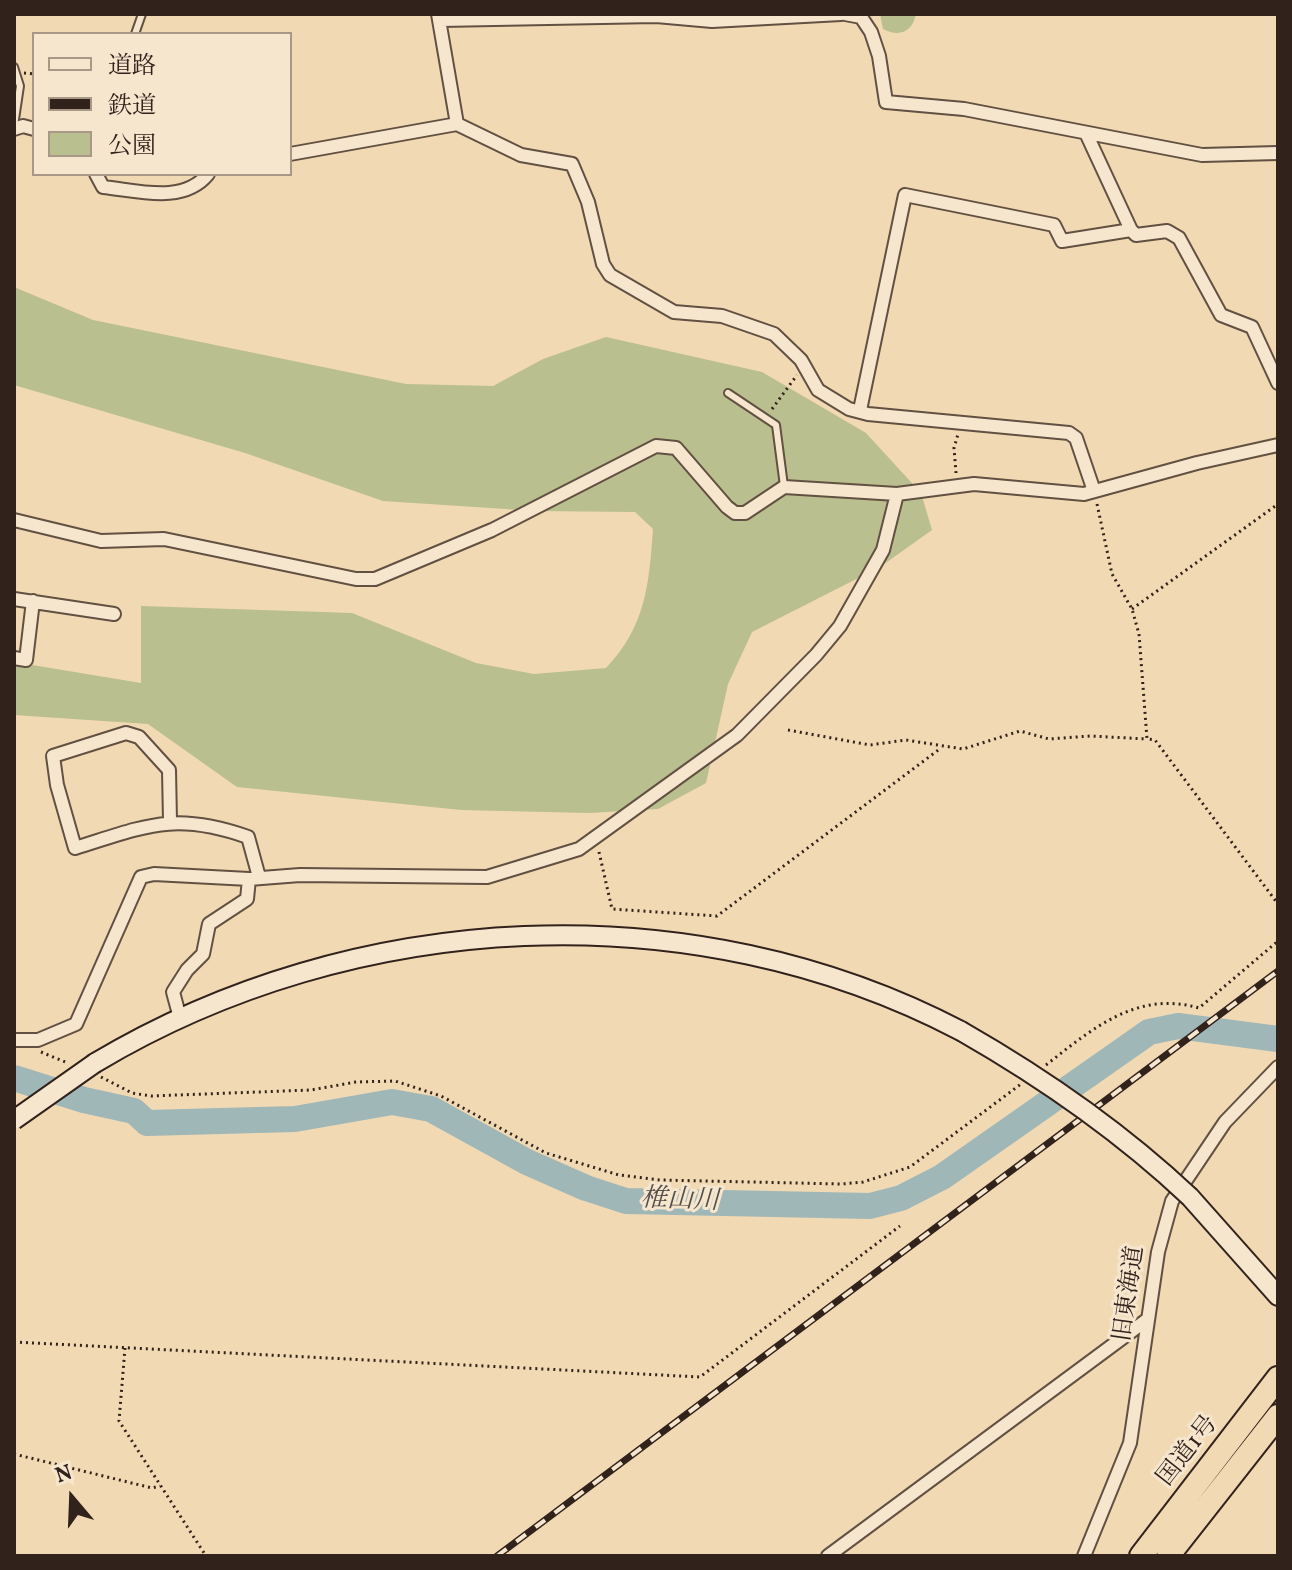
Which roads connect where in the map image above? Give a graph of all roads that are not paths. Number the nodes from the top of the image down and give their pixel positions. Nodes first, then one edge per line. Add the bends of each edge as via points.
1 (843, 14) edge
2 (439, 17) edge
3 (14, 67) edge
4 (457, 124) junction
5 (14, 128) edge
6 (1086, 133) junction
7 (1278, 153) edge
8 (292, 154) edge
9 (97, 176) edge
10 (204, 176) edge
11 (1131, 230) junction
12 (1278, 383) edge
13 (728, 393) dead end
14 (860, 410) junction
15 (1278, 445) edge
16 (784, 487) junction
17 (1094, 491) junction
18 (897, 494) junction
19 (14, 520) edge
20 (14, 599) edge
21 (33, 601) junction
22 (114, 614) dead end
23 (14, 658) edge
24 (170, 821) junction
25 (254, 878) junction
26 (180, 1018) junction
27 (19, 1041) edge
28 (1278, 1067) edge
29 (14, 1120) edge
30 (1278, 1296) edge
31 (1148, 1319) junction
32 (1278, 1378) edge
33 (1278, 1416) edge
34 (828, 1556) edge
35 (1084, 1556) edge
36 (1141, 1556) edge
37 (1168, 1556) edge

1 - 2 street via 712,21 656,16
1 - 6 street via 861,17 871,32 886,102 964,109
2 - 4 street
3 - 5 lane via 20,86
4 - 8 street
4 - 14 street via 521,155 572,164 610,275 674,312 722,316 774,334 801,360 818,390
6 - 7 street via 1202,155
6 - 11 street
9 - 10 street via 103,187 161,194
11 - 12 street via 1136,235 1167,231 1179,238 1221,315 1252,327
11 - 14 street via 1062,241 1054,225 905,195
13 - 16 lane via 779,430
14 - 17 street via 1069,433 1076,438
15 - 17 street
16 - 18 street
16 - 19 street via 755,508 735,513 676,448 656,446 492,530 366,580 164,539 101,541
17 - 18 street via 1074,495 957,483
18 - 25 street via 883,550 840,626 816,655 737,735 579,849 498,876
20 - 21 street
21 - 22 street
21 - 23 street via 26,660
24 - 24 street via 75,848 53,756 126,733 139,737 169,770
24 - 25 street via 248,837
25 - 26 street via 247,899 209,924 203,954 173,992
25 - 27 street via 141,877 83,1015 64,1031
26 - 29 street, bridge
26 - 30 street, bridge via 268,983 368,955 436,943 556,934 661,940 757,957 861,988 961,1031 1076,1101 1190,1197
28 - 31 street, 旧東海道 via 1225,1122 1172,1201
31 - 34 street
31 - 35 street, 旧東海道 via 1127,1457
32 - 36 highway, 国道1号
33 - 37 highway, 国道1号

